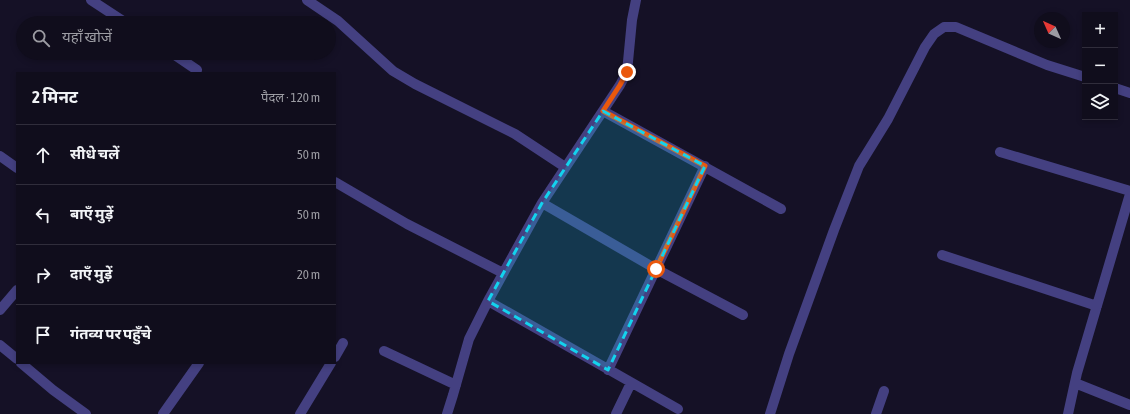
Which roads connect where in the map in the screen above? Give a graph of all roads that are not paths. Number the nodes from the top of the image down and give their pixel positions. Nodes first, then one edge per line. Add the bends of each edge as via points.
1 (91, 0) edge
2 (307, 0) edge
3 (636, 0) edge
4 (115, 16) edge
5 (331, 16) edge
6 (336, 20) edge
7 (182, 60) edge
8 (197, 70) dead end
9 (1082, 77) edge
10 (1118, 89) edge
11 (1130, 92) edge
12 (603, 111) junction
13 (1000, 152) dead end
14 (0, 156) edge
15 (705, 166) junction
16 (16, 167) edge
17 (566, 167) junction
18 (336, 183) edge
19 (1130, 193) edge
20 (542, 203) junction
21 (781, 209) dead end
22 (942, 255) dead end
23 (656, 269) junction
24 (503, 273) junction
25 (16, 291) edge
26 (488, 301) junction
27 (1097, 306) junction
28 (0, 310) edge
29 (743, 315) dead end
30 (343, 343) dead end
31 (0, 345) edge
32 (384, 351) dead end
33 (336, 355) edge
34 (16, 358) edge
35 (22, 364) edge
36 (198, 364) edge
37 (330, 364) edge
38 (608, 370) junction
39 (631, 383) junction
40 (1075, 383) junction
41 (456, 385) junction
42 (884, 391) dead end
43 (1130, 405) edge
44 (678, 409) dead end
45 (86, 414) edge
46 (163, 414) edge
47 (300, 414) edge
48 (447, 414) edge
49 (616, 414) edge
50 (770, 414) edge
51 (876, 414) edge
52 (1068, 414) edge

1 - 4 street
2 - 5 street
3 - 12 street via 627,72
6 - 17 street via 393,71 515,134
7 - 8 street
9 - 50 street via 956,27 944,27 934,34 859,166 794,340
10 - 11 street
12 - 15 street
12 - 17 street
13 - 19 street
14 - 16 street
15 - 21 street
15 - 23 street
17 - 20 street
18 - 24 street via 407,224
19 - 27 street
20 - 23 street
20 - 24 street
22 - 27 street
23 - 29 street
23 - 38 street
24 - 26 street
25 - 28 street
26 - 38 street
26 - 41 street via 469,339
27 - 40 street
30 - 33 street
31 - 34 street
32 - 41 street
35 - 45 street
36 - 46 street
37 - 47 street
38 - 39 street
39 - 44 street
39 - 49 street
40 - 43 street
40 - 52 street
41 - 48 street
42 - 51 street

